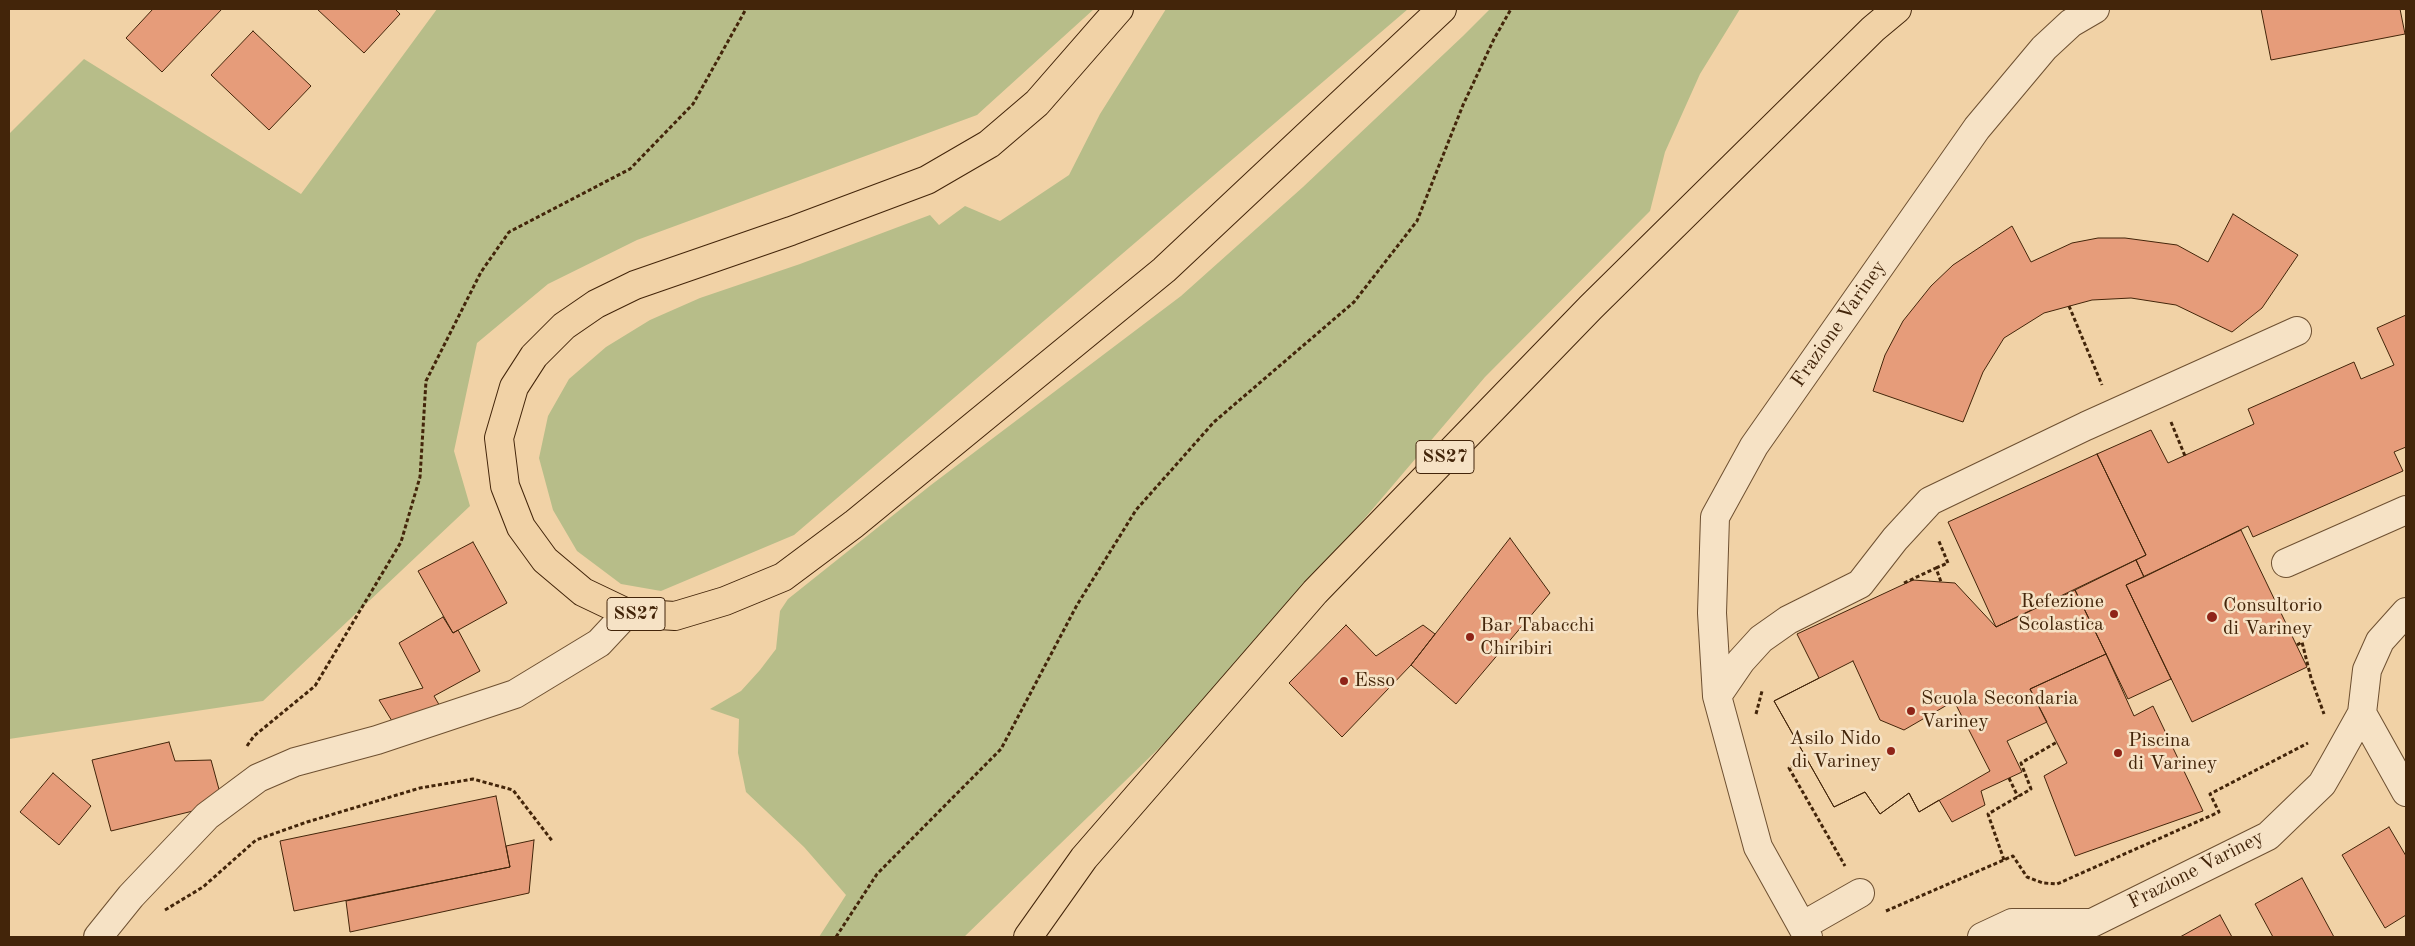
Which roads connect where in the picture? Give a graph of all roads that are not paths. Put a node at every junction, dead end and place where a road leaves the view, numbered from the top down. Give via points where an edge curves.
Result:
1 (1119, 9) edge
2 (1442, 9) edge
3 (1897, 9) edge
4 (2095, 9) edge
5 (2297, 331) dead end
6 (2406, 510) edge
7 (2286, 563) dead end
8 (2406, 612) edge
9 (627, 613) junction
10 (1717, 696) junction
11 (2362, 713) junction
12 (2406, 792) edge
13 (1860, 893) road end
14 (1805, 932) edge
15 (98, 937) edge
16 (1028, 937) edge
17 (1982, 937) edge

1 - 9 main road, SS27 via 1037,103 990,144 927,180 635,285 596,304 564,326 534,356 514,387 500,438 505,486 521,527 545,560 583,592
2 - 9 main road, SS27 via 1164,270 854,524 783,578 724,602 675,616
3 - 16 main road, SS27 via 1873,28 1591,307 1315,592 1084,858
4 - 10 street, Frazione Variney via 2071,23 2044,48 1977,128 1754,446 1715,517 1712,613
5 - 10 street via 2114,413 1930,501 1860,584 1788,620 1761,639
6 - 7 street
8 - 11 street, Frazione Variney via 2380,641 2368,670
9 - 15 street via 598,643 515,694 376,740 295,762 258,778 207,816 130,896
10 - 14 street, Frazione Variney via 1758,847
11 - 12 street
11 - 17 street, Frazione Variney via 2322,784 2268,836 2092,922 2012,923
13 - 14 street

